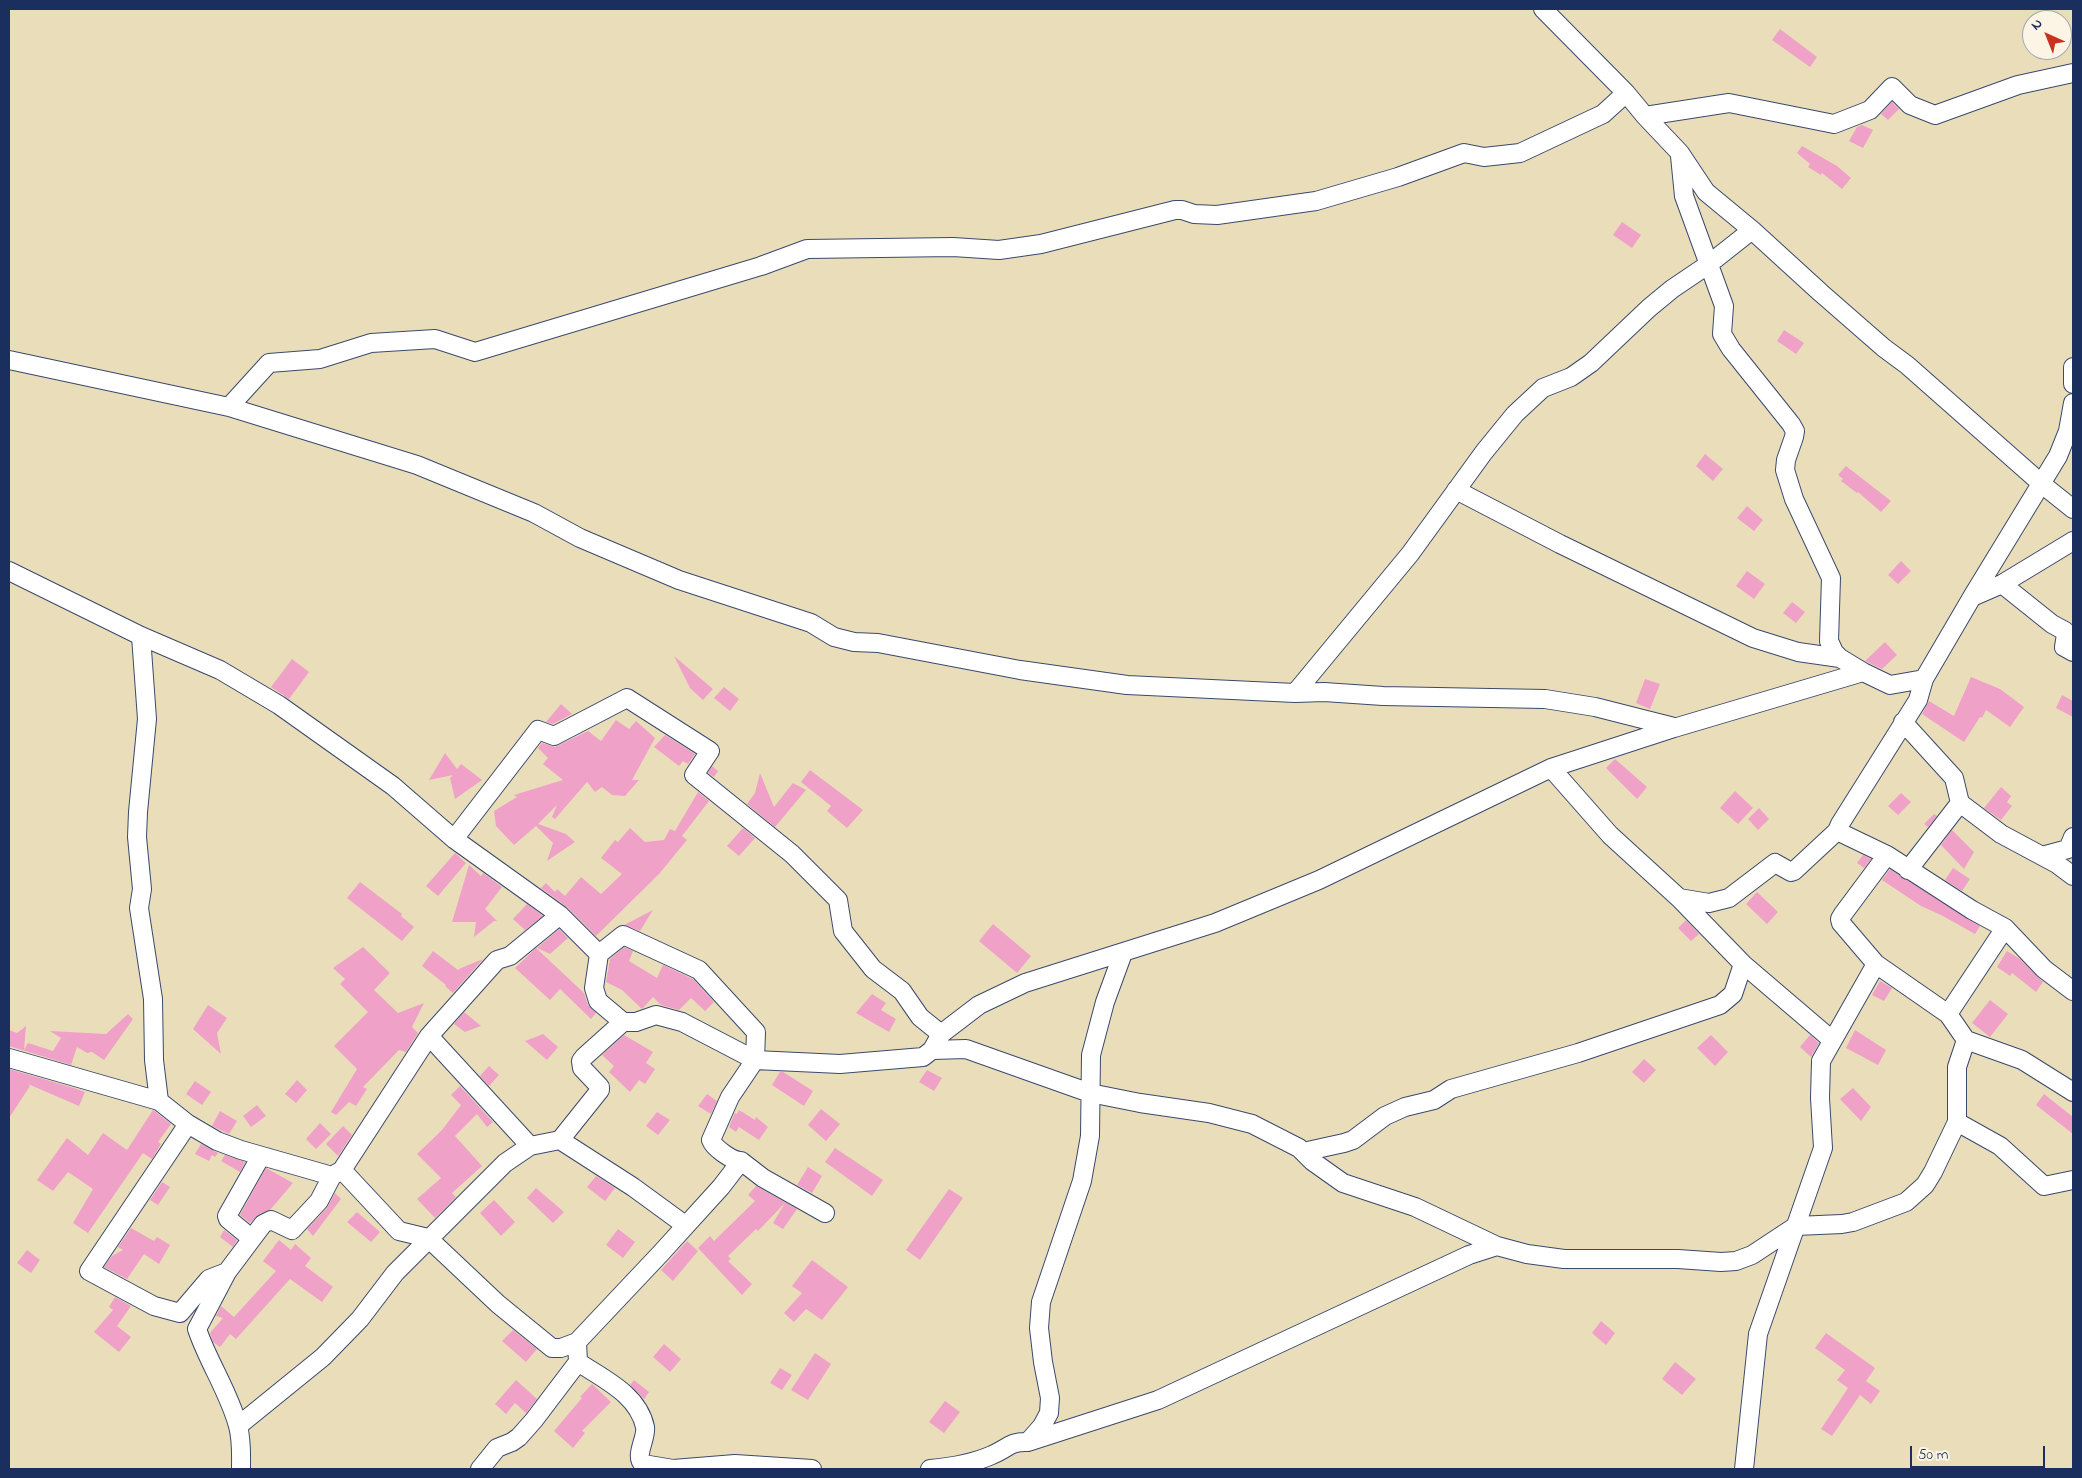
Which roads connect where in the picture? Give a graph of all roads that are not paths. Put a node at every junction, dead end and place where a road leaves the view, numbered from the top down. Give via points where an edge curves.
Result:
1 (1544, 9) edge
2 (2073, 73) edge
3 (1626, 93) junction
4 (1645, 116) junction
5 (1680, 153) junction
6 (1752, 230) junction
7 (1709, 264) junction
8 (9, 360) edge
9 (2073, 367) edge
10 (2073, 384) edge
11 (2073, 403) edge
12 (228, 407) junction
13 (2042, 485) junction
14 (1456, 490) junction
15 (2073, 509) edge
16 (2073, 541) edge
17 (9, 572) edge
18 (2002, 584) junction
19 (1972, 597) junction
20 (141, 636) junction
21 (2073, 652) edge
22 (1840, 658) junction
23 (1863, 672) junction
24 (1924, 679) junction
25 (1295, 692) junction
26 (1903, 722) junction
27 (1674, 728) junction
28 (1551, 768) junction
29 (1960, 803) junction
30 (1837, 831) junction
31 (2073, 838) edge
32 (454, 839) junction
33 (1887, 855) junction
34 (2042, 856) junction
35 (1908, 870) junction
36 (2073, 876) edge
37 (1679, 898) junction
38 (560, 915) junction
39 (2005, 928) junction
40 (1123, 953) junction
41 (599, 954) junction
42 (1743, 964) junction
43 (1876, 964) junction
44 (2073, 991) edge
45 (1948, 1014) junction
46 (623, 1022) junction
47 (941, 1034) junction
48 (429, 1036) junction
49 (1832, 1040) junction
50 (1966, 1040) junction
51 (932, 1050) junction
52 (9, 1058) edge
53 (755, 1060) junction
54 (2073, 1092) edge
55 (1090, 1093) junction
56 (159, 1101) junction
57 (1957, 1122) junction
58 (188, 1124) junction
59 (560, 1140) junction
60 (530, 1146) junction
61 (1303, 1152) junction
62 (261, 1156) junction
63 (741, 1161) junction
64 (337, 1173) junction
65 (2073, 1180) edge
66 (825, 1213) dead end
67 (685, 1225) junction
68 (1796, 1226) junction
69 (251, 1238) junction
70 (428, 1238) junction
71 (1497, 1246) junction
72 (227, 1272) junction
73 (577, 1342) junction
74 (578, 1362) junction
75 (238, 1426) junction
76 (1028, 1442) junction
77 (240, 1469) edge
78 (480, 1469) edge
79 (812, 1469) edge
80 (930, 1469) edge
81 (1744, 1469) edge

1 - 3 street
2 - 4 street via 2018,85 1935,115 1910,105 1892,87 1870,110 1834,124 1729,102
3 - 4 street
3 - 12 street via 1603,114 1527,151 1484,156 1464,153 1316,201 1217,215 1175,210 1041,244 1000,250 953,247 807,249 761,266 475,352 435,339 371,343 320,359 269,363
4 - 5 street
5 - 6 street via 1702,188
5 - 7 street via 1684,196
6 - 7 street
6 - 13 street
7 - 14 street via 1649,308 1591,363 1571,377 1535,394 1515,414
7 - 22 street via 1724,306 1722,334 1792,424 1794,432 1786,470 1794,499 1830,573 1828,634
8 - 12 street
9 - 10 street
11 - 13 street via 2068,431
12 - 25 street via 417,465 534,513 580,538 679,580 812,623 834,637 1127,685
13 - 15 street
13 - 19 street
14 - 22 street via 1753,638 1798,652
14 - 25 street via 1410,554
16 - 18 street
17 - 20 street
18 - 19 street
18 - 21 street via 2065,631 2064,647
19 - 24 street
20 - 32 street via 220,670 279,705 393,786
20 - 56 street via 147,719 138,812 142,889 139,908 152,999
22 - 23 street
23 - 24 street via 1890,685
23 - 27 street
24 - 26 street via 1918,700
25 - 27 street via 1545,699 1595,707
26 - 29 street via 1954,778
26 - 30 street
27 - 28 street
28 - 37 street via 1606,831
28 - 40 street via 1319,880 1215,923
29 - 34 street via 2001,834
29 - 35 street
30 - 33 street
30 - 37 street via 1791,872 1775,863 1729,898 1709,903
31 - 34 street via 2068,849
32 - 38 street
32 - 47 street via 538,730 554,736 627,698 710,751 694,775 792,854 838,900 843,931 873,969 902,991 920,1017
33 - 35 street
33 - 43 street via 1840,919
34 - 36 street
35 - 39 street
37 - 42 street
38 - 41 street
38 - 48 street via 510,956 497,960
39 - 44 street via 2044,969
39 - 45 street
40 - 47 street via 1025,984 979,1005
40 - 55 street via 1104,1002 1094,1041
41 - 46 street via 594,988 598,1001
41 - 53 street via 623,935 699,970 756,1032
42 - 49 street
42 - 61 street via 1732,994 1720,1005 1578,1053 1451,1089 1434,1100 1385,1116 1344,1144
43 - 45 street
43 - 49 street
45 - 50 street
46 - 53 street via 636,1022 656,1015 682,1022
46 - 59 street via 584,1056 582,1068 600,1090
47 - 51 street
48 - 60 street
48 - 64 street
49 - 68 street via 1822,1061 1823,1148
50 - 54 street via 2022,1060
50 - 57 street via 1957,1066
51 - 53 street via 923,1057 840,1064
51 - 55 street via 966,1049
52 - 56 street
53 - 63 street via 730,1097 711,1140 736,1161
55 - 61 street via 1235,1119 1252,1124
55 - 76 street via 1090,1136 1082,1181 1041,1302 1039,1328 1050,1398 1049,1413
56 - 58 street
57 - 65 street via 2000,1146 2044,1186
57 - 68 street via 1925,1185 1906,1202 1842,1224
58 - 62 street via 216,1141
58 - 72 street via 89,1271 154,1306 180,1313 209,1279
59 - 60 street
59 - 67 street
60 - 70 street via 505,1163
61 - 71 street via 1343,1183 1415,1207
62 - 64 street
62 - 69 street via 227,1216
63 - 66 street
63 - 67 street
64 - 69 street via 319,1201 292,1230 271,1220
64 - 70 street via 399,1231
67 - 73 street
68 - 71 street via 1742,1260 1721,1262 1564,1259
68 - 81 street via 1758,1334
69 - 72 street
70 - 73 street via 498,1304 552,1348
70 - 75 street via 395,1272 360,1319 323,1357
71 - 76 street via 1469,1255 1158,1400
72 - 75 street via 197,1329
73 - 74 street
74 - 78 street via 534,1420 512,1442 496,1448
74 - 79 street via 632,1400 645,1428 640,1459 643,1464 673,1469 735,1464
75 - 77 street
76 - 80 street via 1016,1442 974,1462

